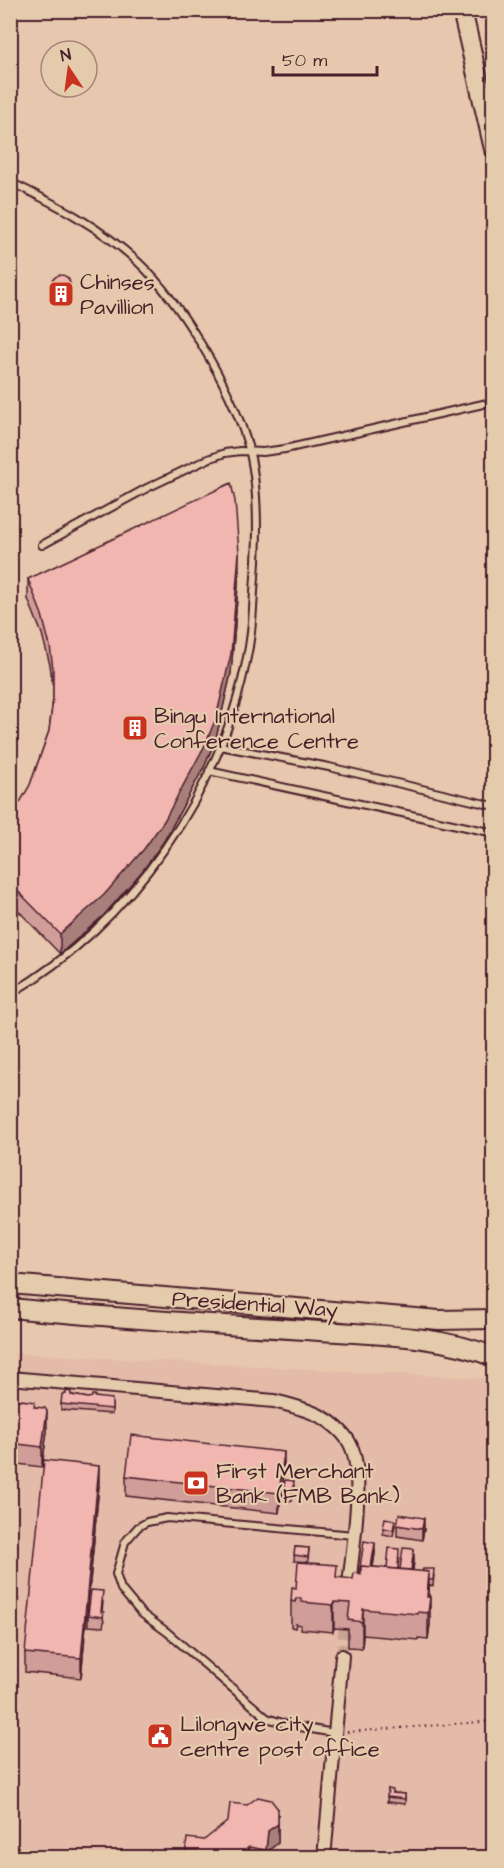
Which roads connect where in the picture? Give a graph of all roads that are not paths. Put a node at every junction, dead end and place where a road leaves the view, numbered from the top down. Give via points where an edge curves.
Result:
1 (462, 10) edge
2 (494, 149) edge
3 (11, 183) edge
4 (483, 404) dead end
5 (249, 452) junction
6 (42, 545) dead end
7 (220, 746) junction
8 (209, 771) junction
9 (494, 806) edge
10 (494, 832) edge
11 (10, 994) edge
12 (10, 1284) edge
13 (10, 1308) edge
14 (494, 1319) edge
15 (494, 1357) edge
16 (10, 1378) edge
17 (354, 1535) junction
18 (347, 1601) tunnel mouth
19 (342, 1656) tunnel mouth
20 (334, 1732) junction
21 (324, 1857) edge

1 - 2 main road
3 - 5 lane via 89,224 158,283 218,373
4 - 5 lane via 317,443
5 - 6 lane via 225,453 208,459
5 - 7 lane via 256,534 252,623 242,680
7 - 8 lane
7 - 9 lane
8 - 10 lane
8 - 11 lane via 152,866 115,910 78,946
12 - 14 main road, Presidential Way via 440,1320
13 - 15 main road, Presidential Way via 393,1336 462,1346
16 - 17 street via 273,1401 323,1417 350,1443 357,1466
17 - 18 street
17 - 20 lane via 167,1518 138,1527 125,1542 116,1574 121,1589 141,1613 267,1718
19 - 20 street
20 - 21 street

